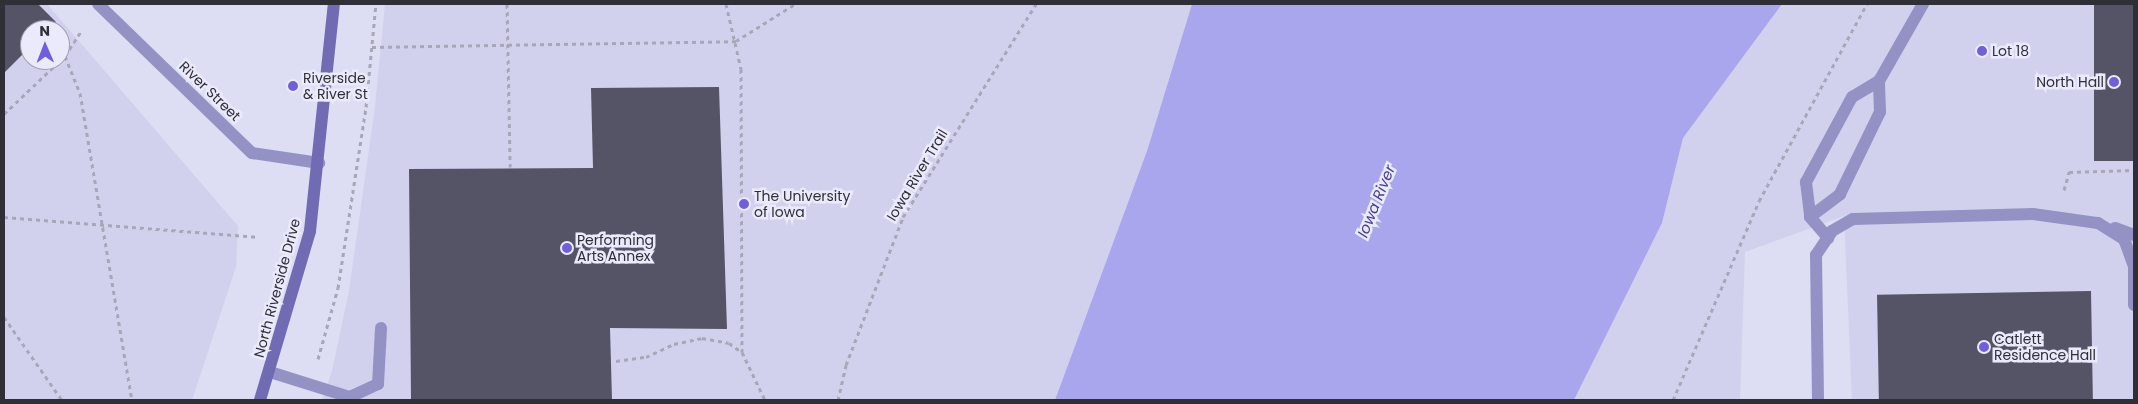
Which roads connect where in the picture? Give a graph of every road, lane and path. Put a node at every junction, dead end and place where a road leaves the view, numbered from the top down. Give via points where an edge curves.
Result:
1 (98, 4) edge
2 (334, 4) edge
3 (376, 4) edge
4 (507, 4) edge
5 (726, 4) edge
6 (795, 4) edge
7 (1036, 4) edge
8 (1867, 4) edge
9 (1923, 4) edge
10 (82, 30) dead end
11 (736, 41) junction
12 (508, 45) junction
13 (372, 47) junction
14 (70, 48) edge
15 (70, 68) edge
16 (50, 70) edge
17 (1879, 81) junction
18 (4, 114) edge
19 (319, 163) junction
20 (510, 167) dead end
21 (2134, 170) edge
22 (2083, 171) dead end
23 (4, 217) edge
24 (1810, 217) junction
25 (2098, 223) junction
26 (100, 224) junction
27 (2134, 235) edge
28 (258, 237) dead end
29 (1828, 238) junction
30 (2134, 305) edge
31 (4, 317) edge
32 (381, 328) dead end
33 (742, 352) junction
34 (616, 361) dead end
35 (270, 372) junction
36 (310, 386) junction
37 (350, 399) edge
38 (62, 400) edge
39 (132, 400) edge
40 (260, 400) edge
41 (765, 400) edge
42 (838, 400) edge
43 (1672, 400) edge
44 (1818, 400) edge

1 - 19 street, River Street via 252,153
2 - 19 street, North Riverside Drive
3 - 13 path
4 - 12 path
5 - 11 path
6 - 11 path
7 - 42 path, Iowa River Trail via 903,217 846,365
8 - 43 path via 1759,200
9 - 17 street
10 - 14 path
11 - 12 path
11 - 33 path via 741,69
12 - 13 path
12 - 20 path
13 - 36 path via 338,288
15 - 26 path via 80,93
16 - 18 path
17 - 24 street via 1880,112 1840,194
17 - 24 street via 1852,97 1806,182
19 - 35 street, North Riverside Drive via 310,231
21 - 22 path
23 - 26 path
24 - 29 street
25 - 27 street
25 - 29 street via 2033,214 1853,219 1832,231
25 - 30 street via 2124,239 2134,266
26 - 28 path
26 - 39 path
29 - 44 street via 1816,255
31 - 38 path
32 - 37 street via 378,384
33 - 34 path via 729,343 702,338 674,344 646,357
33 - 41 path
35 - 36 street
35 - 40 street, North Riverside Drive
36 - 37 street

